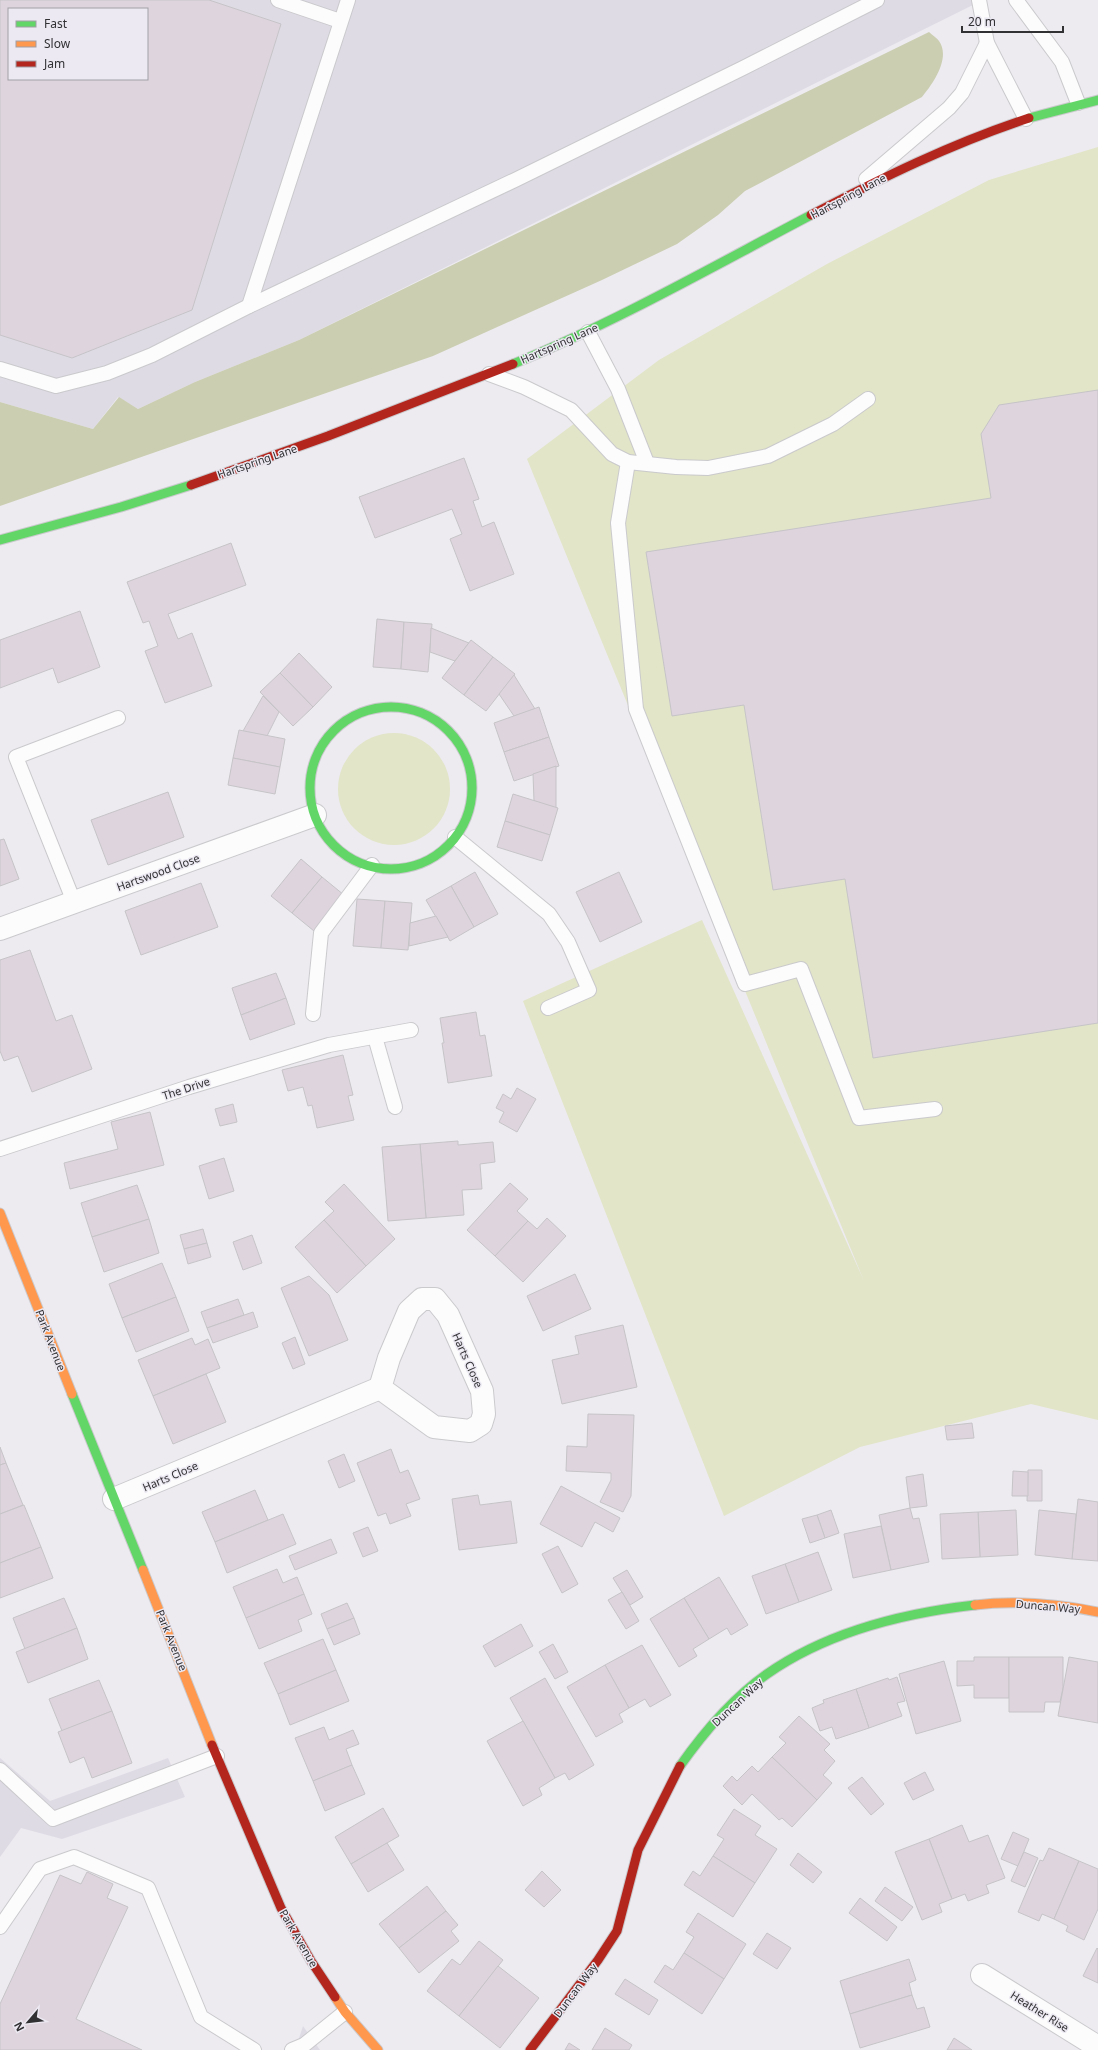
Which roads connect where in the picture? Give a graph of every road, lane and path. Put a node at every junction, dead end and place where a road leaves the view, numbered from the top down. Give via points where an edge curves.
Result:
1 (278, 0) edge
2 (348, 0) edge
3 (878, 0) edge
4 (978, 0) edge
5 (1016, 0) edge
6 (340, 21) junction
7 (987, 43) junction
8 (1098, 100) edge
9 (1078, 103) junction
10 (1026, 119) junction
11 (847, 195) junction
12 (249, 306) junction
13 (588, 332) junction
14 (0, 369) edge
15 (488, 374) junction
16 (868, 399) dead end
17 (628, 462) junction
18 (647, 463) junction
19 (0, 540) edge
20 (118, 718) dead end
21 (315, 815) junction
22 (455, 837) junction
23 (372, 866) junction
24 (74, 902) junction
25 (0, 930) edge
26 (548, 1008) dead end
27 (313, 1014) dead end
28 (411, 1030) dead end
29 (375, 1037) junction
30 (395, 1107) dead end
31 (935, 1109) dead end
32 (0, 1149) edge
33 (0, 1213) edge
34 (380, 1388) junction
35 (114, 1499) junction
36 (1098, 1612) edge
37 (217, 1756) junction
38 (0, 1770) edge
39 (0, 1927) edge
40 (982, 1975) dead end
41 (345, 2012) junction
42 (1098, 2047) edge
43 (254, 2050) edge
44 (292, 2050) edge
45 (378, 2050) edge
46 (530, 2050) edge

1 - 6 lane
2 - 6 lane
3 - 12 lane via 515,180
4 - 7 lane
5 - 9 lane via 1062,62
6 - 12 lane
7 - 10 lane
7 - 11 lane via 962,93 949,108
8 - 9 street, Hartspring Lane
9 - 10 street, Hartspring Lane
10 - 11 street, Hartspring Lane via 950,147
11 - 13 street, Hartspring Lane via 688,282
12 - 14 lane via 152,355 107,372 56,386
13 - 15 street, Hartspring Lane
13 - 18 lane via 618,388
15 - 17 lane via 524,387 571,410 612,454
15 - 19 street, Hartspring Lane via 366,423 160,495
16 - 18 lane via 833,424 768,456 708,468
17 - 18 lane
17 - 31 lane via 618,523 636,709 745,984 801,969 859,1118
20 - 24 lane via 16,757
21 - 22 street via 311,796 312,770 322,745 339,725 361,712 387,706 414,709 439,721 458,740 469,765 473,792 467,818
21 - 23 street via 332,844 354,860
21 - 24 street, Hartswood Close
22 - 23 street via 432,858 407,868
22 - 26 lane via 549,914 568,942 589,990
23 - 27 lane via 321,933
24 - 25 street, Hartswood Close
28 - 29 lane, The Drive
29 - 30 lane
29 - 32 lane, The Drive via 329,1045 189,1087
33 - 35 street, Park Avenue
34 - 34 street, Harts Close via 389,1358 409,1311 422,1299 435,1299 448,1315 482,1391 484,1414 481,1424 470,1431 434,1427
34 - 35 street, Harts Close
35 - 37 street, Park Avenue
36 - 46 street, Duncan Way via 1073,1607 1001,1602 941,1609 876,1624 817,1645 767,1674 717,1718 680,1765 638,1850 617,1931
37 - 38 lane via 53,1819
37 - 41 street, Park Avenue via 282,1908 311,1961
39 - 43 lane via 40,1868 74,1858 148,1888 201,2017
40 - 42 street, Heather Rise
41 - 44 lane via 304,2045
41 - 45 street, Park Avenue

